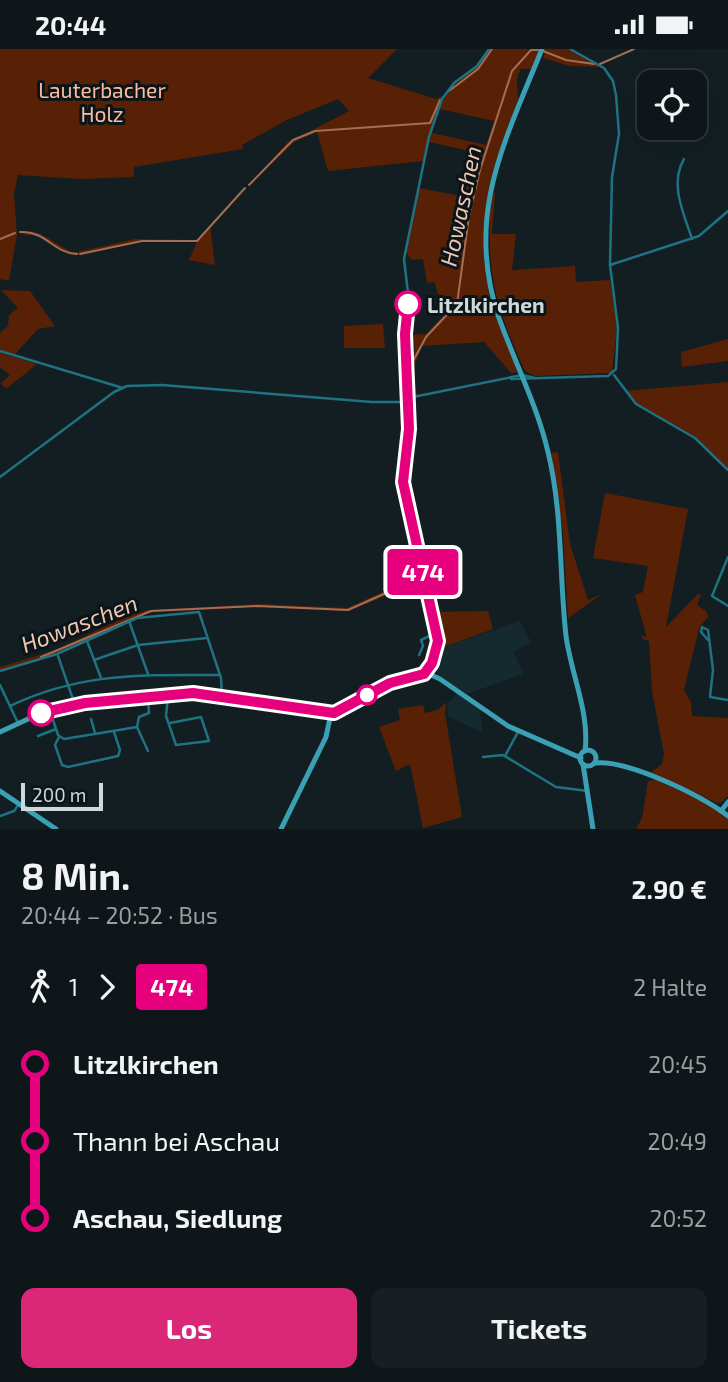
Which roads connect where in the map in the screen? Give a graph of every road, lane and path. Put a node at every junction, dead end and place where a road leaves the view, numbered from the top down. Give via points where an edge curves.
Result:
1 (489, 49) edge
2 (570, 49) edge
3 (541, 52) edge
4 (684, 159) dead end
5 (728, 211) edge
6 (692, 239) junction
7 (610, 265) junction
8 (0, 351) edge
9 (613, 374) junction
10 (523, 378) junction
11 (123, 387) junction
12 (410, 400) junction
13 (728, 470) edge
14 (0, 477) edge
15 (728, 557) edge
16 (728, 606) edge
17 (129, 621) junction
18 (436, 633) junction
19 (208, 638) junction
20 (708, 640) dead end
21 (87, 641) junction
22 (138, 645) junction
23 (57, 655) junction
24 (419, 656) dead end
25 (94, 660) junction
26 (432, 663) junction
27 (0, 671) edge
28 (148, 674) junction
29 (424, 674) junction
30 (220, 675) junction
31 (433, 675) junction
32 (101, 678) junction
33 (68, 683) junction
34 (0, 685) edge
35 (168, 696) junction
36 (222, 696) junction
37 (148, 697) junction
38 (728, 700) edge
39 (75, 705) junction
40 (10, 706) junction
41 (50, 711) junction
42 (331, 713) junction
43 (91, 719) dead end
44 (18, 723) junction
45 (170, 723) junction
46 (137, 727) junction
47 (57, 729) junction
48 (0, 731) edge
49 (114, 732) junction
50 (519, 732) junction
51 (95, 733) junction
52 (38, 736) dead end
53 (59, 737) junction
54 (148, 751) dead end
55 (505, 756) junction
56 (483, 757) dead end
57 (588, 757) junction
58 (588, 791) junction
59 (0, 792) edge
60 (19, 804) junction
61 (726, 810) edge
62 (1, 816) edge
63 (56, 829) edge
64 (281, 829) edge
65 (593, 829) edge

1 - 12 street via 477,66 445,92 423,165 404,264
2 - 7 street via 601,64 614,86 620,130 612,177
3 - 10 street via 497,159 486,213 490,287
4 - 6 street via 678,193
5 - 6 street
6 - 7 street
7 - 9 street via 618,328
8 - 11 street
9 - 10 street
9 - 13 street via 636,404 695,438
10 - 12 street
10 - 57 street via 555,484 566,639
11 - 12 street via 162,384 382,403
11 - 14 street
12 - 18 street via 403,482
15 - 16 street via 712,596
17 - 19 street via 199,612
17 - 21 street
17 - 22 street
18 - 24 street via 421,640
18 - 26 street via 438,645
19 - 22 street
19 - 30 street
20 - 38 street via 713,670 710,697
21 - 23 street
21 - 25 street
22 - 25 street
22 - 28 street
23 - 27 street
23 - 33 street
25 - 32 street
26 - 29 street
26 - 31 street
28 - 30 street
28 - 32 street
29 - 31 street
29 - 42 street via 390,683
30 - 36 street
31 - 50 street
32 - 33 street
33 - 39 street
33 - 40 street
34 - 40 street
35 - 36 street
35 - 37 street
35 - 45 street
36 - 42 street
37 - 39 street
37 - 46 street via 149,713 139,717
39 - 41 street
40 - 44 street
41 - 44 street
41 - 47 street
42 - 64 street via 326,737
43 - 51 street
44 - 48 street
45 - 45 street via 178,747 209,741 201,717
46 - 49 street
46 - 54 street
47 - 52 street
47 - 53 street
49 - 51 street
49 - 53 street via 120,751 116,757 64,766 55,745
50 - 55 street
50 - 57 street
51 - 53 street
55 - 56 street
55 - 58 street via 556,787
57 - 58 street
57 - 61 street via 682,788
58 - 65 street
59 - 60 street
60 - 62 street
60 - 63 street

